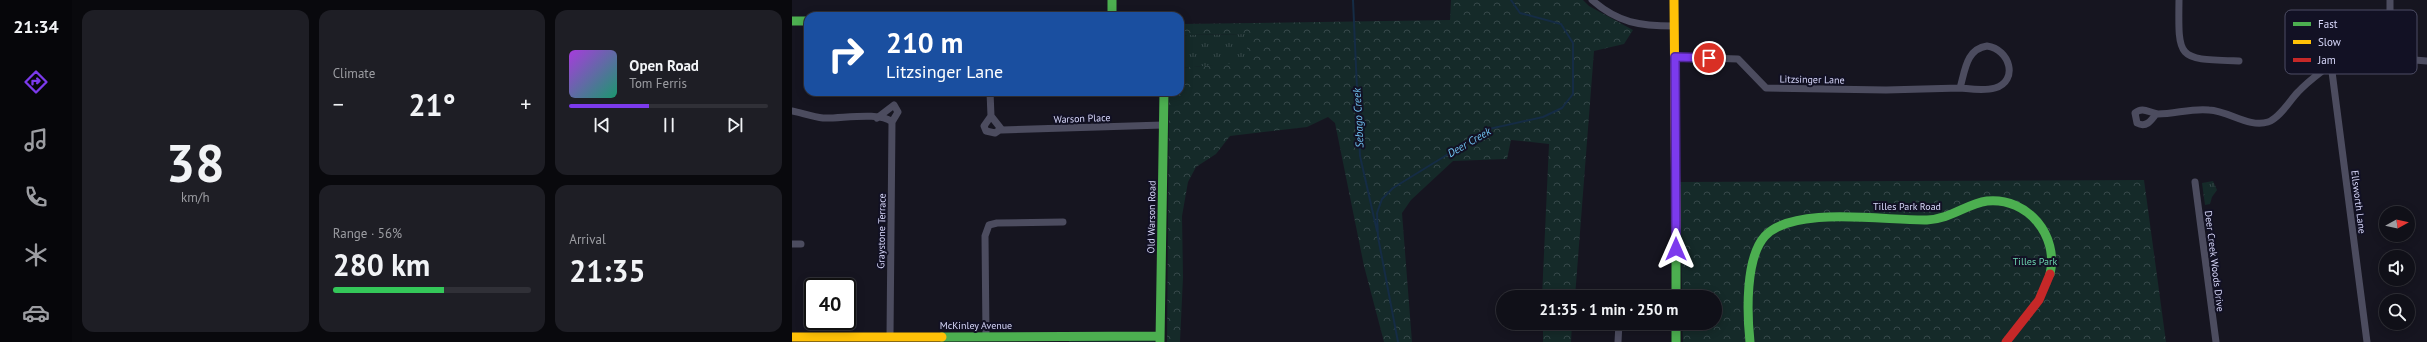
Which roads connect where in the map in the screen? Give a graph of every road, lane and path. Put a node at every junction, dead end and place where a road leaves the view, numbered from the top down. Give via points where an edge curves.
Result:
1 (1112, 0) edge
2 (1592, 0) edge
3 (1674, 0) edge
4 (2179, 0) edge
5 (1112, 12) edge
6 (792, 21) edge
7 (804, 21) edge
8 (1674, 26) junction
9 (1675, 57) junction
10 (2417, 60) edge
11 (2239, 61) dead end
12 (2427, 61) edge
13 (2319, 74) edge
14 (2332, 74) edge
15 (1960, 88) junction
16 (990, 96) edge
17 (1164, 96) edge
18 (792, 111) edge
19 (2156, 114) dead end
20 (991, 116) junction
21 (878, 118) junction
22 (892, 124) junction
23 (1163, 125) junction
24 (1001, 129) junction
25 (2195, 182) dead end
26 (1063, 222) dead end
27 (792, 244) edge
28 (801, 244) dead end
29 (1676, 290) edge
30 (1619, 330) edge
31 (1676, 330) edge
32 (986, 336) junction
33 (792, 337) edge
34 (890, 337) junction
35 (951, 339) edge
36 (1160, 339) edge
37 (1618, 342) edge
38 (1676, 342) edge
39 (1750, 342) edge
40 (2006, 342) edge
41 (2216, 342) edge
42 (2366, 342) edge

1 - 5 street
2 - 8 street via 1609,13 1633,24
3 - 8 street
4 - 11 street via 2179,37 2182,49 2194,59
6 - 7 street
8 - 9 street
9 - 15 street, Litzsinger Lane via 1738,59 1766,88
9 - 29 street
10 - 12 street
13 - 19 street via 2269,122 2251,123 2232,115 2209,110
14 - 42 street, Ellsworth Lane
15 - 15 street, Litzsinger Lane via 1997,88 2007,77 2008,61 1999,50 1987,46 1973,51
16 - 20 street, Warson Place
17 - 23 street, Old Warson Road
18 - 21 street via 823,118
20 - 24 street
20 - 24 street, Warson Place via 984,126 986,131 995,133
21 - 22 street via 888,119
21 - 22 street, Graystone Terrace via 894,105 898,112
22 - 34 street, Graystone Terrace
23 - 24 street, Warson Place
23 - 36 street, Old Warson Road
25 - 41 street, Deer Creek Woods Drive
26 - 32 street via 989,225 985,236
27 - 28 street
30 - 37 street
31 - 38 street
32 - 35 street, McKinley Avenue
32 - 36 street, McKinley Avenue
33 - 34 street, McKinley Avenue
34 - 35 street, McKinley Avenue
39 - 40 street, Tilles Park Road via 1748,299 1755,258 1764,237 1782,224 1809,217 1939,219 1989,201 2010,204 2034,215 2046,228 2052,252 2043,294

